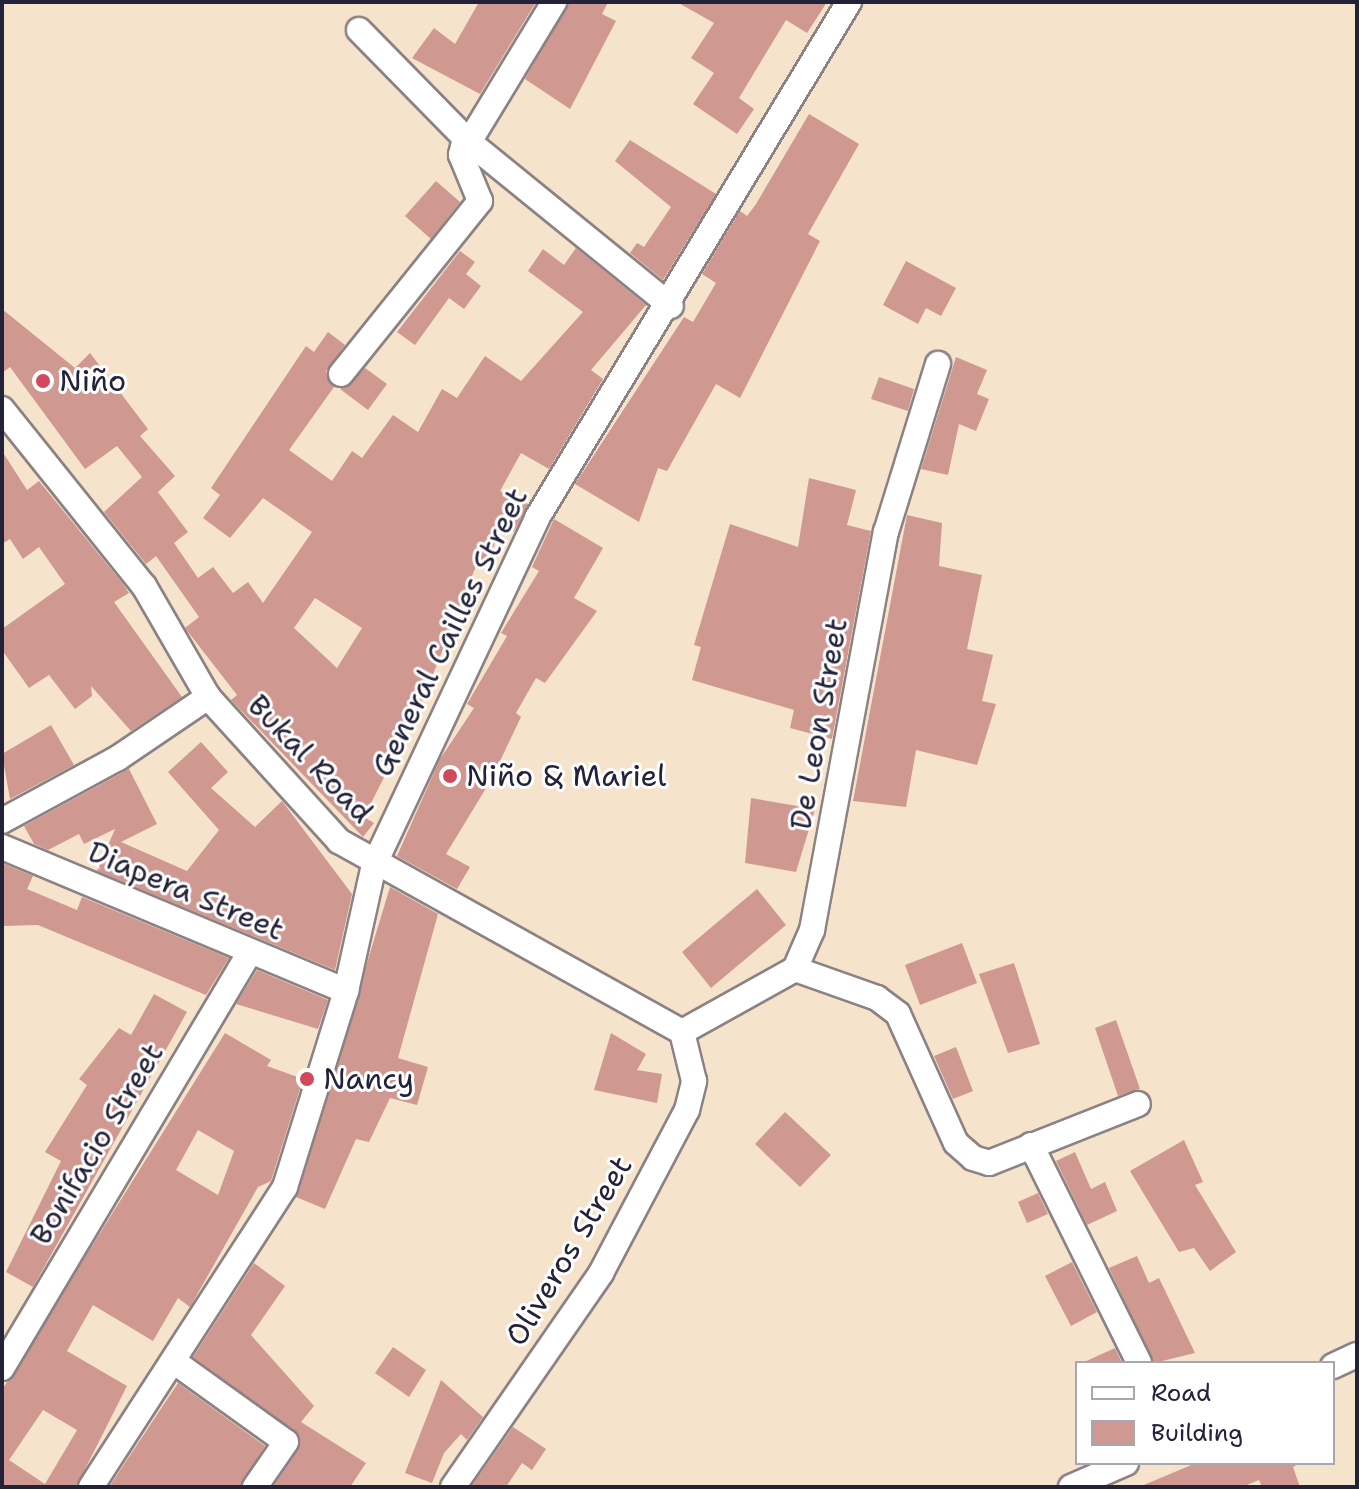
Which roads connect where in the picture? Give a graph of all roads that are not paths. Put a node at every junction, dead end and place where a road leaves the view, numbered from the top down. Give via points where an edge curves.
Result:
1 (554, 2) edge
2 (849, 2) edge
3 (359, 30) dead end
4 (467, 140) junction
5 (671, 306) junction
6 (938, 364) dead end
7 (341, 374) dead end
8 (2, 409) edge
9 (208, 697) junction
10 (2, 821) edge
11 (2, 847) edge
12 (374, 865) junction
13 (248, 955) junction
14 (795, 969) junction
15 (346, 991) junction
16 (682, 1032) junction
17 (1138, 1104) dead end
18 (1031, 1145) junction
19 (1357, 1355) edge
20 (1138, 1361) edge
21 (176, 1363) junction
22 (1335, 1365) edge
23 (2, 1368) edge
24 (1121, 1465) edge
25 (91, 1487) edge
26 (255, 1487) edge
27 (453, 1487) edge
28 (1071, 1487) edge

1 - 4 street
2 - 5 street, General Cailles Street
3 - 4 street
4 - 5 street
4 - 7 street via 461,155 480,201
5 - 12 street, General Cailles Street via 537,518
6 - 14 street, De Leon Street via 886,532 844,781 812,930
8 - 9 street, Bukal Road via 126,562
9 - 10 street via 118,758
9 - 12 street, Bukal Road via 311,814
11 - 13 street, Diapera Street
12 - 15 street, General Cailles Street
12 - 16 street, Bukal Road via 552,953
13 - 15 street, Diapera Street
13 - 23 street, Bonifacio Street
14 - 16 street
14 - 18 street via 877,998 898,1014 956,1143 973,1158 989,1163
15 - 21 street, General Cailles Street via 285,1187
16 - 27 street, Oliveros Street via 693,1092 653,1177 601,1273
17 - 18 street
18 - 20 street
19 - 22 street
21 - 25 street, General Cailles Street
21 - 26 street via 286,1442
24 - 28 street

